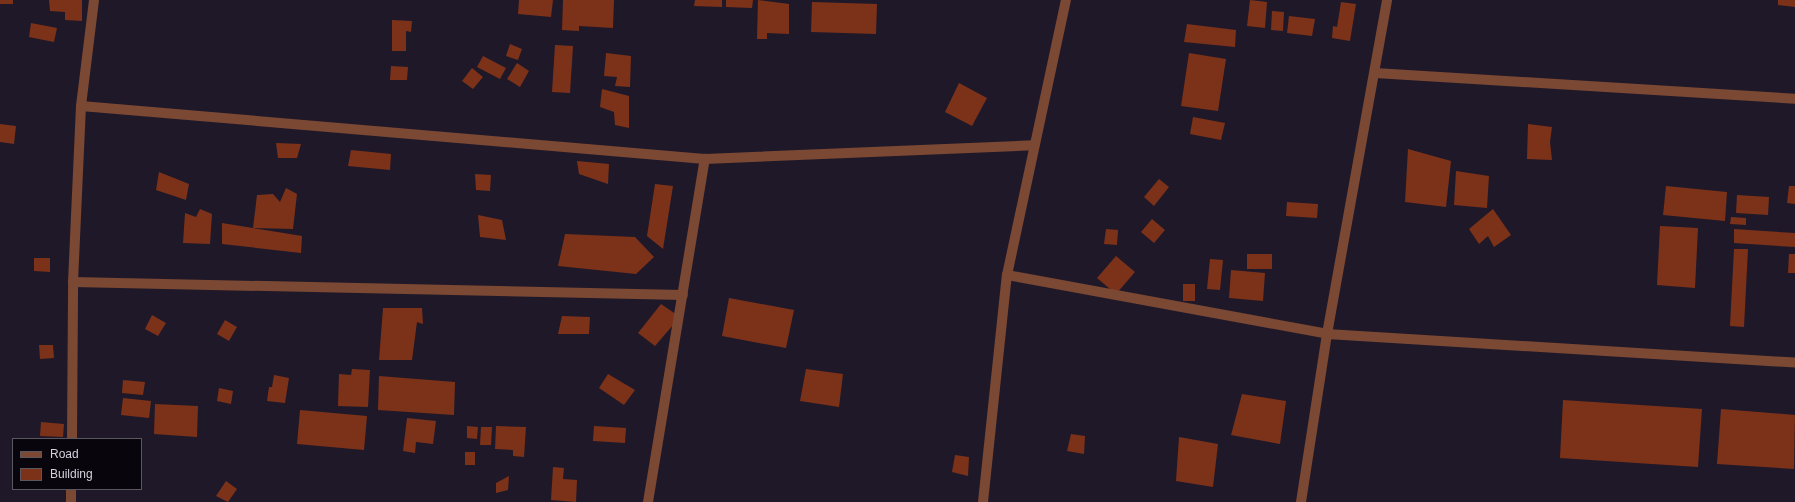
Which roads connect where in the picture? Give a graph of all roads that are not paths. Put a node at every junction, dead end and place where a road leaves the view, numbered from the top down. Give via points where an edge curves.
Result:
1 (94, 0) edge
2 (1066, 0) edge
3 (1387, 0) edge
4 (1375, 72) junction
5 (1795, 99) edge
6 (81, 106) junction
7 (1034, 145) junction
8 (705, 159) junction
9 (1007, 275) junction
10 (73, 282) junction
11 (683, 295) junction
12 (1327, 334) junction
13 (1795, 363) edge
14 (72, 438) edge
15 (71, 490) edge
16 (71, 502) edge
17 (648, 502) edge
18 (983, 502) edge
19 (1301, 502) edge

1 - 6 street
2 - 7 street
3 - 4 street
4 - 5 street
4 - 12 street
6 - 8 street
6 - 10 street
7 - 8 street
7 - 9 street
8 - 11 street
9 - 12 street
9 - 18 street
10 - 11 street
10 - 14 street
11 - 17 street
12 - 13 street
12 - 19 street
15 - 16 street

